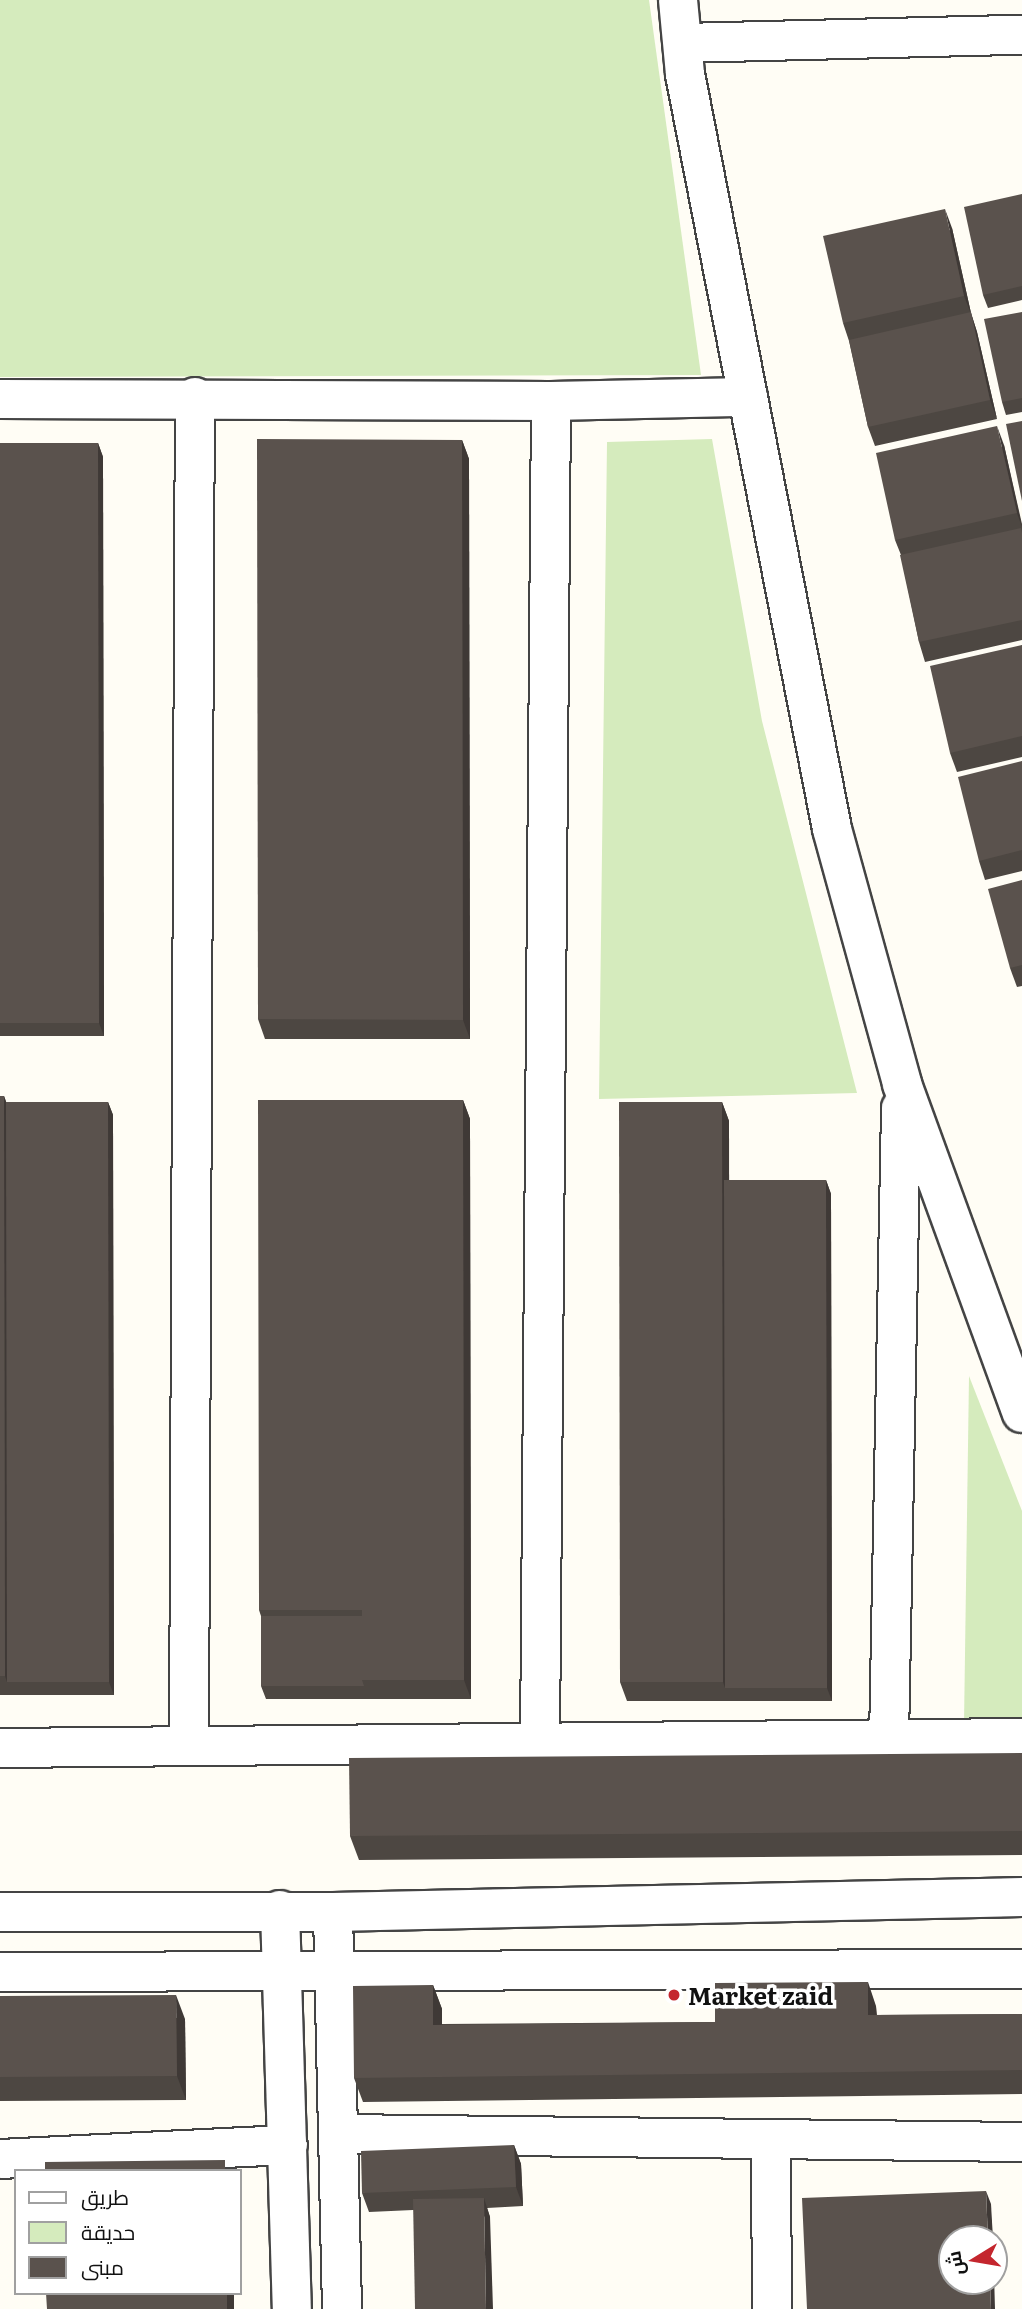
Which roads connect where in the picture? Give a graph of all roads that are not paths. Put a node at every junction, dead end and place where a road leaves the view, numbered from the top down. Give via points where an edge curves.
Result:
1 (678, 0) edge
2 (1022, 35) edge
3 (683, 43) junction
4 (195, 397) junction
5 (748, 397) junction
6 (0, 399) edge
7 (551, 401) junction
8 (902, 1084) junction
9 (1022, 1413) edge
10 (1022, 1738) edge
11 (889, 1739) junction
12 (540, 1743) junction
13 (189, 1746) junction
14 (0, 1748) edge
15 (1022, 1897) edge
16 (280, 1910) junction
17 (0, 1912) edge
18 (332, 1912) junction
19 (1022, 1969) edge
20 (282, 1970) junction
21 (334, 1970) junction
22 (0, 1972) edge
23 (338, 2134) junction
24 (771, 2139) junction
25 (1022, 2142) edge
26 (288, 2145) junction
27 (0, 2158) edge
28 (292, 2309) edge
29 (342, 2309) edge
30 (772, 2309) edge

1 - 3 street
2 - 3 street
3 - 5 street via 685,74
4 - 6 street
4 - 7 street
4 - 13 street
5 - 7 street
5 - 8 street via 832,829
7 - 12 street
8 - 9 street
8 - 11 street
10 - 11 street
11 - 12 street
12 - 13 street
13 - 14 street
15 - 18 street
16 - 17 street
16 - 18 street
16 - 20 street
18 - 21 street
19 - 21 street
20 - 21 street
20 - 22 street
20 - 26 street
21 - 23 street
23 - 24 street
23 - 29 street
24 - 25 street
24 - 30 street
26 - 27 street
26 - 28 street

